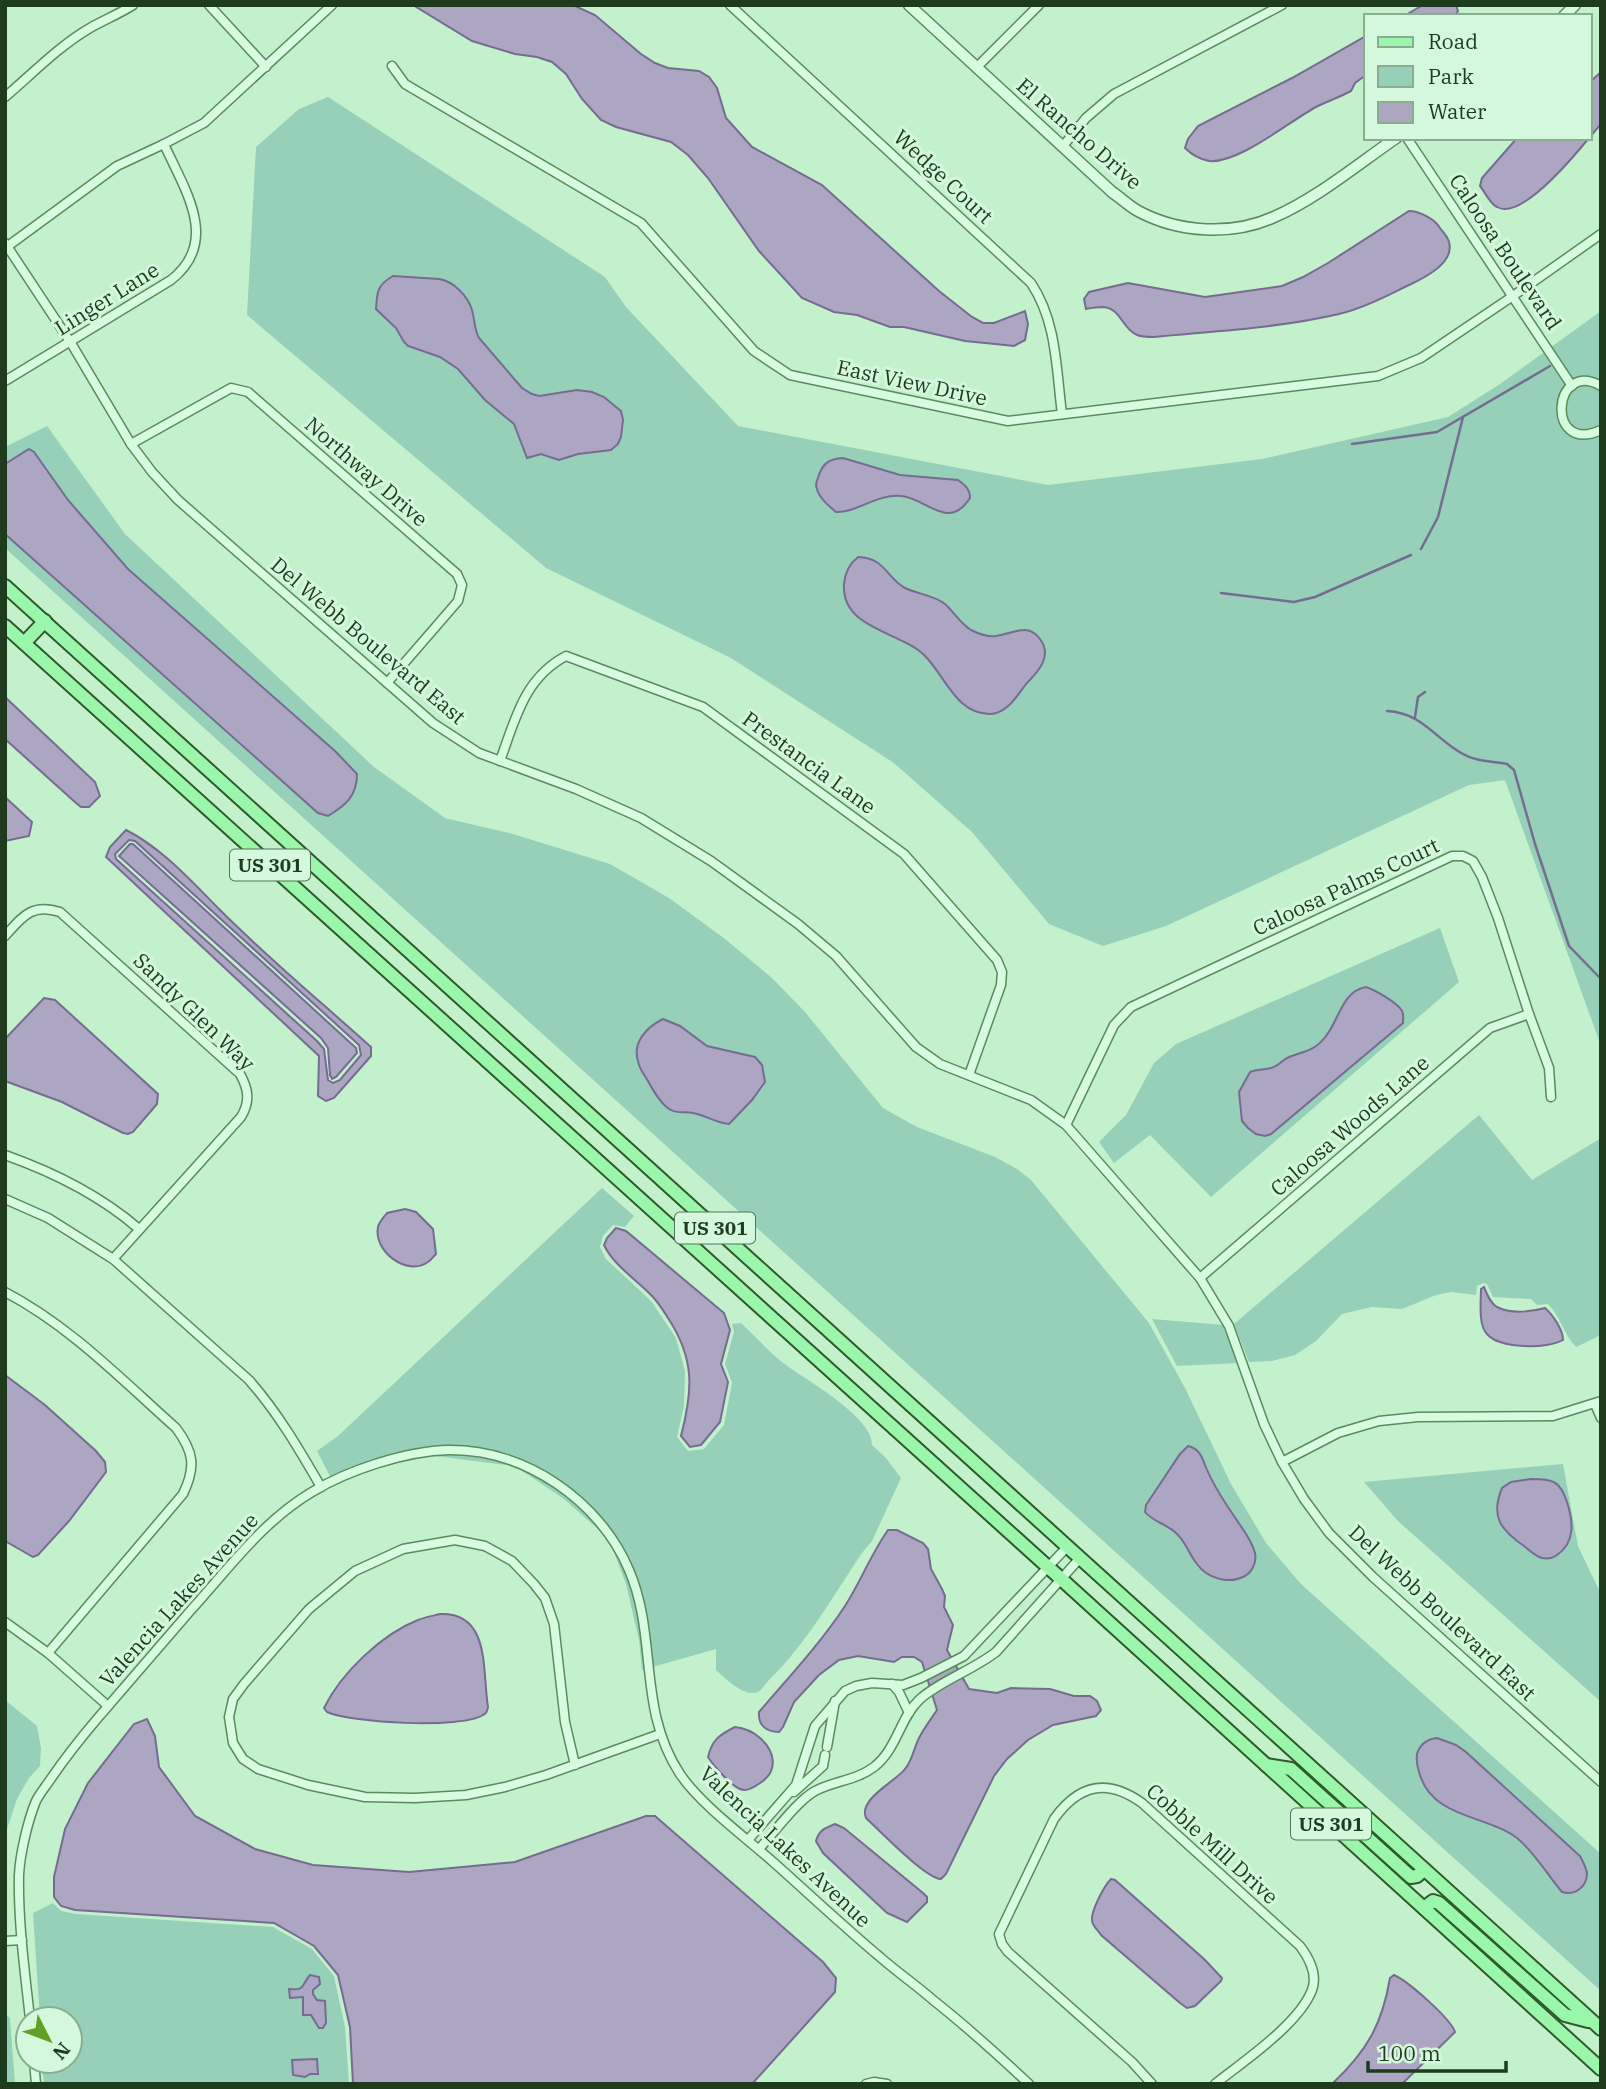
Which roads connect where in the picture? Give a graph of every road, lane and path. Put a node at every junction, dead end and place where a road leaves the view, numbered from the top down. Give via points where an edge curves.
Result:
1 (133, 5) edge
2 (209, 5) edge
3 (332, 5) edge
4 (730, 5) edge
5 (909, 5) edge
6 (1039, 5) edge
7 (1283, 5) edge
8 (392, 65) dead end
9 (266, 67) junction
10 (976, 68) junction
11 (5, 97) edge
12 (1393, 140) edge
13 (1407, 140) edge
14 (164, 144) junction
15 (1063, 146) junction
16 (1601, 234) edge
17 (6, 245) edge
18 (1513, 296) junction
19 (71, 343) junction
20 (5, 381) edge
21 (1573, 386) junction
22 (1601, 386) edge
23 (1062, 414) junction
24 (1601, 430) edge
25 (131, 444) junction
26 (5, 586) edge
27 (44, 621) junction
28 (5, 626) edge
29 (24, 643) junction
30 (387, 683) junction
31 (500, 761) junction
32 (5, 936) edge
33 (1529, 1014) junction
34 (969, 1075) junction
35 (1550, 1097) dead end
36 (1066, 1125) junction
37 (5, 1155) edge
38 (5, 1199) edge
39 (139, 1229) junction
40 (113, 1259) junction
41 (1200, 1278) junction
42 (5, 1292) edge
43 (1598, 1403) edge
44 (1601, 1418) edge
45 (1282, 1462) junction
46 (321, 1487) junction
47 (1067, 1547) junction
48 (1080, 1558) junction
49 (1048, 1567) junction
50 (1061, 1578) junction
51 (5, 1622) edge
52 (48, 1654) junction
53 (892, 1684) junction
54 (835, 1702) junction
55 (108, 1706) junction
56 (909, 1713) junction
57 (660, 1734) junction
58 (575, 1765) junction
59 (1266, 1765) junction
60 (1601, 1782) edge
61 (782, 1802) junction
62 (748, 1840) junction
63 (759, 1849) junction
64 (1424, 1870) junction
65 (1424, 1908) junction
66 (22, 1940) junction
67 (5, 1941) edge
68 (29, 2005) edge
69 (1596, 2026) edge
70 (1601, 2069) edge
71 (866, 2084) edge
72 (887, 2084) edge
73 (1029, 2084) edge
74 (1152, 2084) edge
75 (1215, 2084) edge

1 - 11 street via 69,42
2 - 9 street
3 - 9 street
4 - 23 street, Wedge Court via 1031,283 1050,321
5 - 10 street, El Rancho Drive
6 - 10 street
7 - 15 street via 1114,94
8 - 23 street, East View Drive via 405,84 641,223 754,352 790,375 1008,421
9 - 14 street via 204,122
10 - 15 street, El Rancho Drive
12 - 15 street, El Rancho Drive via 1274,218 1205,230 1174,225 1138,211
13 - 18 street, Caloosa Boulevard
14 - 17 street via 117,166
14 - 19 street, Linger Lane via 196,218 196,242 190,257 171,280
16 - 18 street, East View Drive
17 - 19 street, Del Webb Boulevard East
18 - 21 street, Caloosa Boulevard
18 - 23 street, East View Drive via 1421,358 1378,376
19 - 20 street, Linger Lane
19 - 25 street, Del Webb Boulevard East
21 - 22 street via 1588,382
21 - 24 street via 1562,398 1564,422 1577,433
25 - 30 street, Del Webb Boulevard East via 178,500
25 - 30 street, Northway Drive via 232,388 248,393 457,574 462,585 458,601
26 - 27 main road, US 301 / US 301
27 - 29 main road
27 - 47 main road, US 301 / US 301
28 - 29 main road, US 301
29 - 49 main road, US 301
30 - 31 street, Del Webb Boulevard East via 463,744
31 - 34 street, Del Webb Boulevard East via 641,818 711,861 836,956 916,1047 940,1064
31 - 34 street, Prestancia Lane via 523,696 552,663 566,656 703,707 904,853 997,960 1001,985
32 - 39 street, Sandy Glen Way via 35,910 60,912 240,1074 246,1085 247,1107 241,1117
33 - 35 street, Caloosa Palms Court via 1549,1068
33 - 36 street, Caloosa Palms Court via 1482,877 1473,861 1452,856 1131,1007 1114,1025
33 - 41 street, Caloosa Woods Lane via 1490,1028
34 - 36 street, Del Webb Boulevard East via 1031,1100
36 - 41 street, Del Webb Boulevard East
37 - 39 street via 106,1204
38 - 40 street via 48,1218
39 - 40 street, Sandy Glen Way
40 - 46 street via 269,1402
41 - 45 street, Del Webb Boulevard East via 1229,1326
42 - 52 street via 85,1346 176,1428 187,1442 193,1462 183,1494
43 - 44 street
43 - 45 street via 1553,1416 1379,1421 1338,1433
45 - 60 street, Del Webb Boulevard East via 1329,1533
46 - 55 street, Valencia Lakes Avenue via 265,1527
46 - 57 street, Valencia Lakes Avenue via 353,1471 426,1452 453,1450 519,1464 574,1496 601,1523 637,1590
47 - 48 main road, US 301 / US 301
47 - 49 street
48 - 50 street
48 - 64 main road, US 301 / US 301
49 - 50 main road, US 301
49 - 53 street via 964,1656 921,1678
50 - 56 street via 996,1652 929,1692
50 - 59 main road, US 301
51 - 52 street
52 - 55 street
53 - 54 street via 856,1686
53 - 56 street
54 - 61 street via 816,1726 796,1785
54 - 61 street via 823,1766
55 - 66 street, Valencia Lakes Avenue via 37,1799 19,1872
56 - 63 street via 876,1766 813,1792
57 - 58 street
57 - 62 street, Valencia Lakes Avenue via 680,1774
58 - 58 street via 565,1722 554,1624 545,1598 512,1561 485,1546 455,1540 403,1549 355,1571 309,1609 252,1675 233,1699 229,1717 233,1743 243,1759 258,1769 365,1797 466,1795
59 - 64 main road via 1291,1769 1411,1877
59 - 65 main road, US 301
61 - 62 street
62 - 63 street, Valencia Lakes Avenue
63 - 73 street, Valencia Lakes Avenue
64 - 69 main road, US 301 / US 301
65 - 69 main road via 1433,1901 1439,1903 1565,2015
65 - 70 main road, US 301
66 - 67 street
66 - 68 street, Valencia Lakes Avenue
71 - 72 street
74 - 75 street, Cobble Mill Drive via 1009,1952 999,1934 1063,1805 1093,1789 1126,1791 1142,1803 1310,1958 1313,1988 1306,2002 1268,2042

